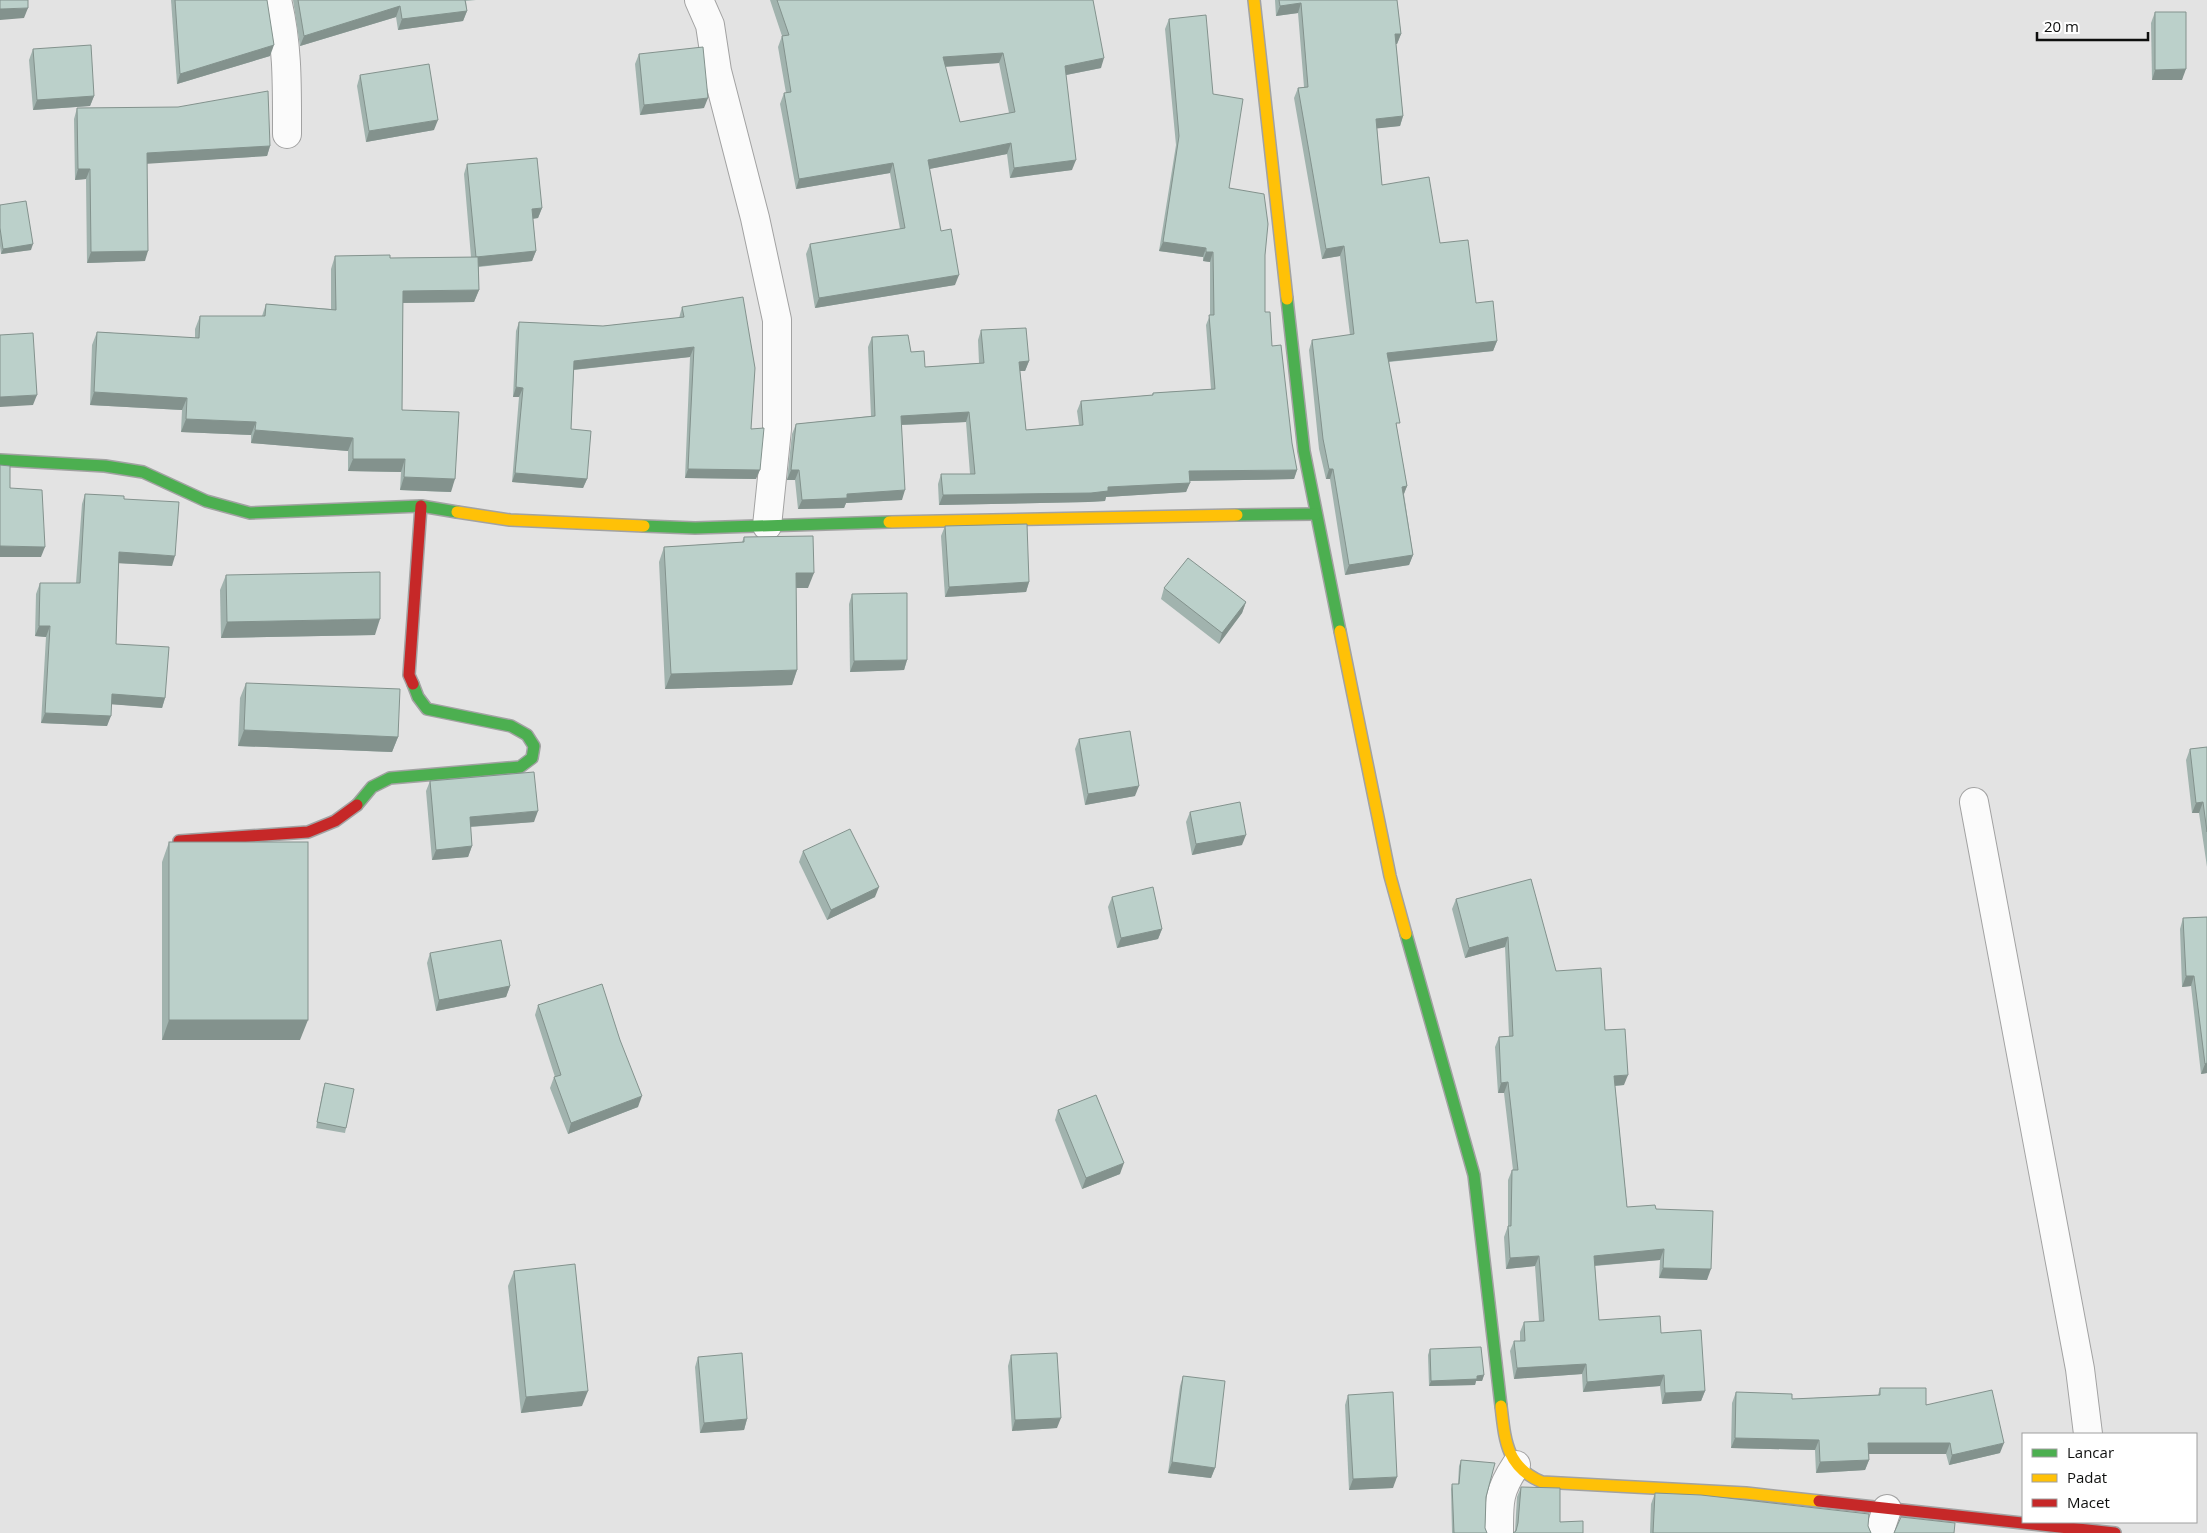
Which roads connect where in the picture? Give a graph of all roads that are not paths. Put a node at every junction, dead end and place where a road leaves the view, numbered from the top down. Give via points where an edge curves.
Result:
1 (277, 0) edge
2 (699, 0) edge
3 (1254, 0) edge
4 (287, 134) dead end
5 (0, 460) edge
6 (421, 506) junction
7 (1316, 514) junction
8 (767, 526) junction
9 (1974, 802) dead end
10 (178, 841) edge
11 (2088, 1433) edge
12 (1516, 1465) junction
13 (1883, 1521) edge
14 (2097, 1530) edge
15 (1499, 1533) edge

1 - 4 street via 287,68
2 - 8 street via 710,25 717,71 755,218 777,320 777,429
3 - 7 street via 1304,451
5 - 6 street via 105,466 143,472 206,501 250,513
6 - 8 street via 510,520 695,528
6 - 10 street via 409,675 418,697 427,709 511,726 527,735 534,746 532,758 520,767 390,778 372,787 355,807 335,821 308,832
7 - 8 street
7 - 12 street via 1390,876 1474,1174 1504,1432 1509,1454
9 - 11 street via 2078,1360
12 - 13 street via 1525,1476 1542,1482 1746,1493
12 - 15 street via 1505,1481 1499,1499
13 - 14 street

